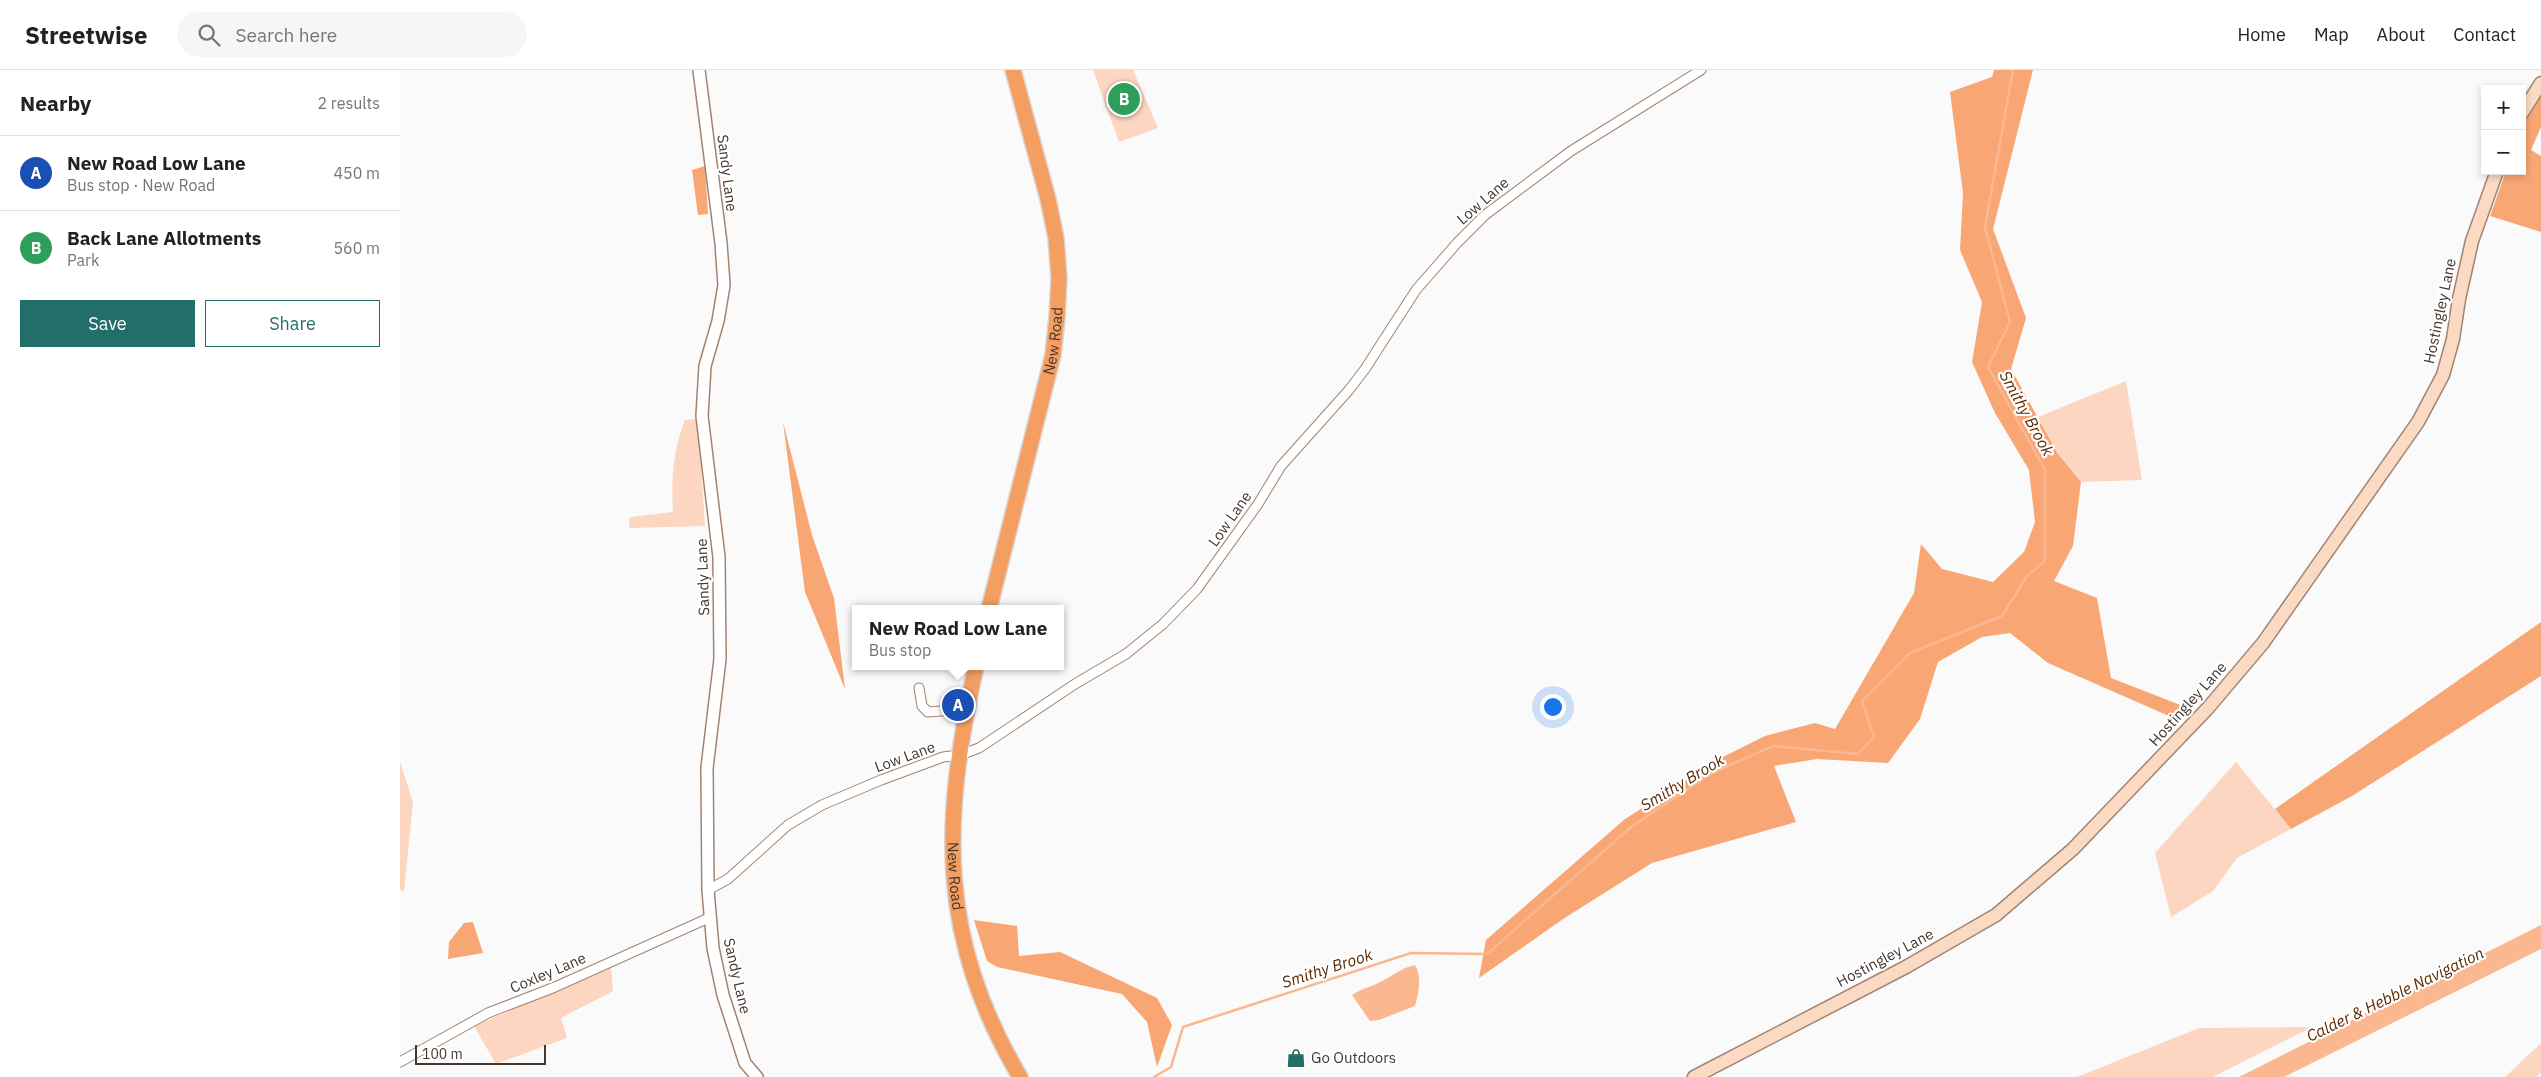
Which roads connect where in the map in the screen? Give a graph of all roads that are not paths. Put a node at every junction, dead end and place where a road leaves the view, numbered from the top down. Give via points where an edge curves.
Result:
1 (699, 70) edge
2 (1013, 70) edge
3 (1701, 70) edge
4 (2541, 83) edge
5 (2526, 107) edge
6 (2496, 175) edge
7 (990, 605) edge
8 (975, 670) edge
9 (919, 688) dead end
10 (968, 709) junction
11 (960, 755) junction
12 (708, 890) junction
13 (711, 917) junction
14 (400, 1062) edge
15 (757, 1077) edge
16 (1020, 1077) edge
17 (1694, 1077) edge

1 - 12 street, Sandy Lane via 724,285 705,366 702,416 720,557 720,659 706,768
2 - 7 highway, New Road via 1054,228 1059,278 1058,317 1053,355
3 - 11 street, Low Lane via 1571,151 1485,216 1457,243 1416,290 1349,390 1281,466 1197,589 1163,624 1126,654 1002,734
4 - 5 main road
6 - 17 main road, Hostingley Lane via 2472,241 2443,375 2418,422 2263,643 2208,708 2073,849 1996,915 1906,967
8 - 10 highway, New Road
9 - 10 street via 922,706 928,712
10 - 11 highway, New Road
11 - 12 street, Low Lane via 936,760 822,805 788,825 728,879
11 - 16 highway, New Road via 952,826 958,915 987,1013
12 - 13 street, Sandy Lane
13 - 14 street, Coxley Lane via 555,987 488,1012
13 - 15 street, Sandy Lane via 713,948 723,995 745,1063

